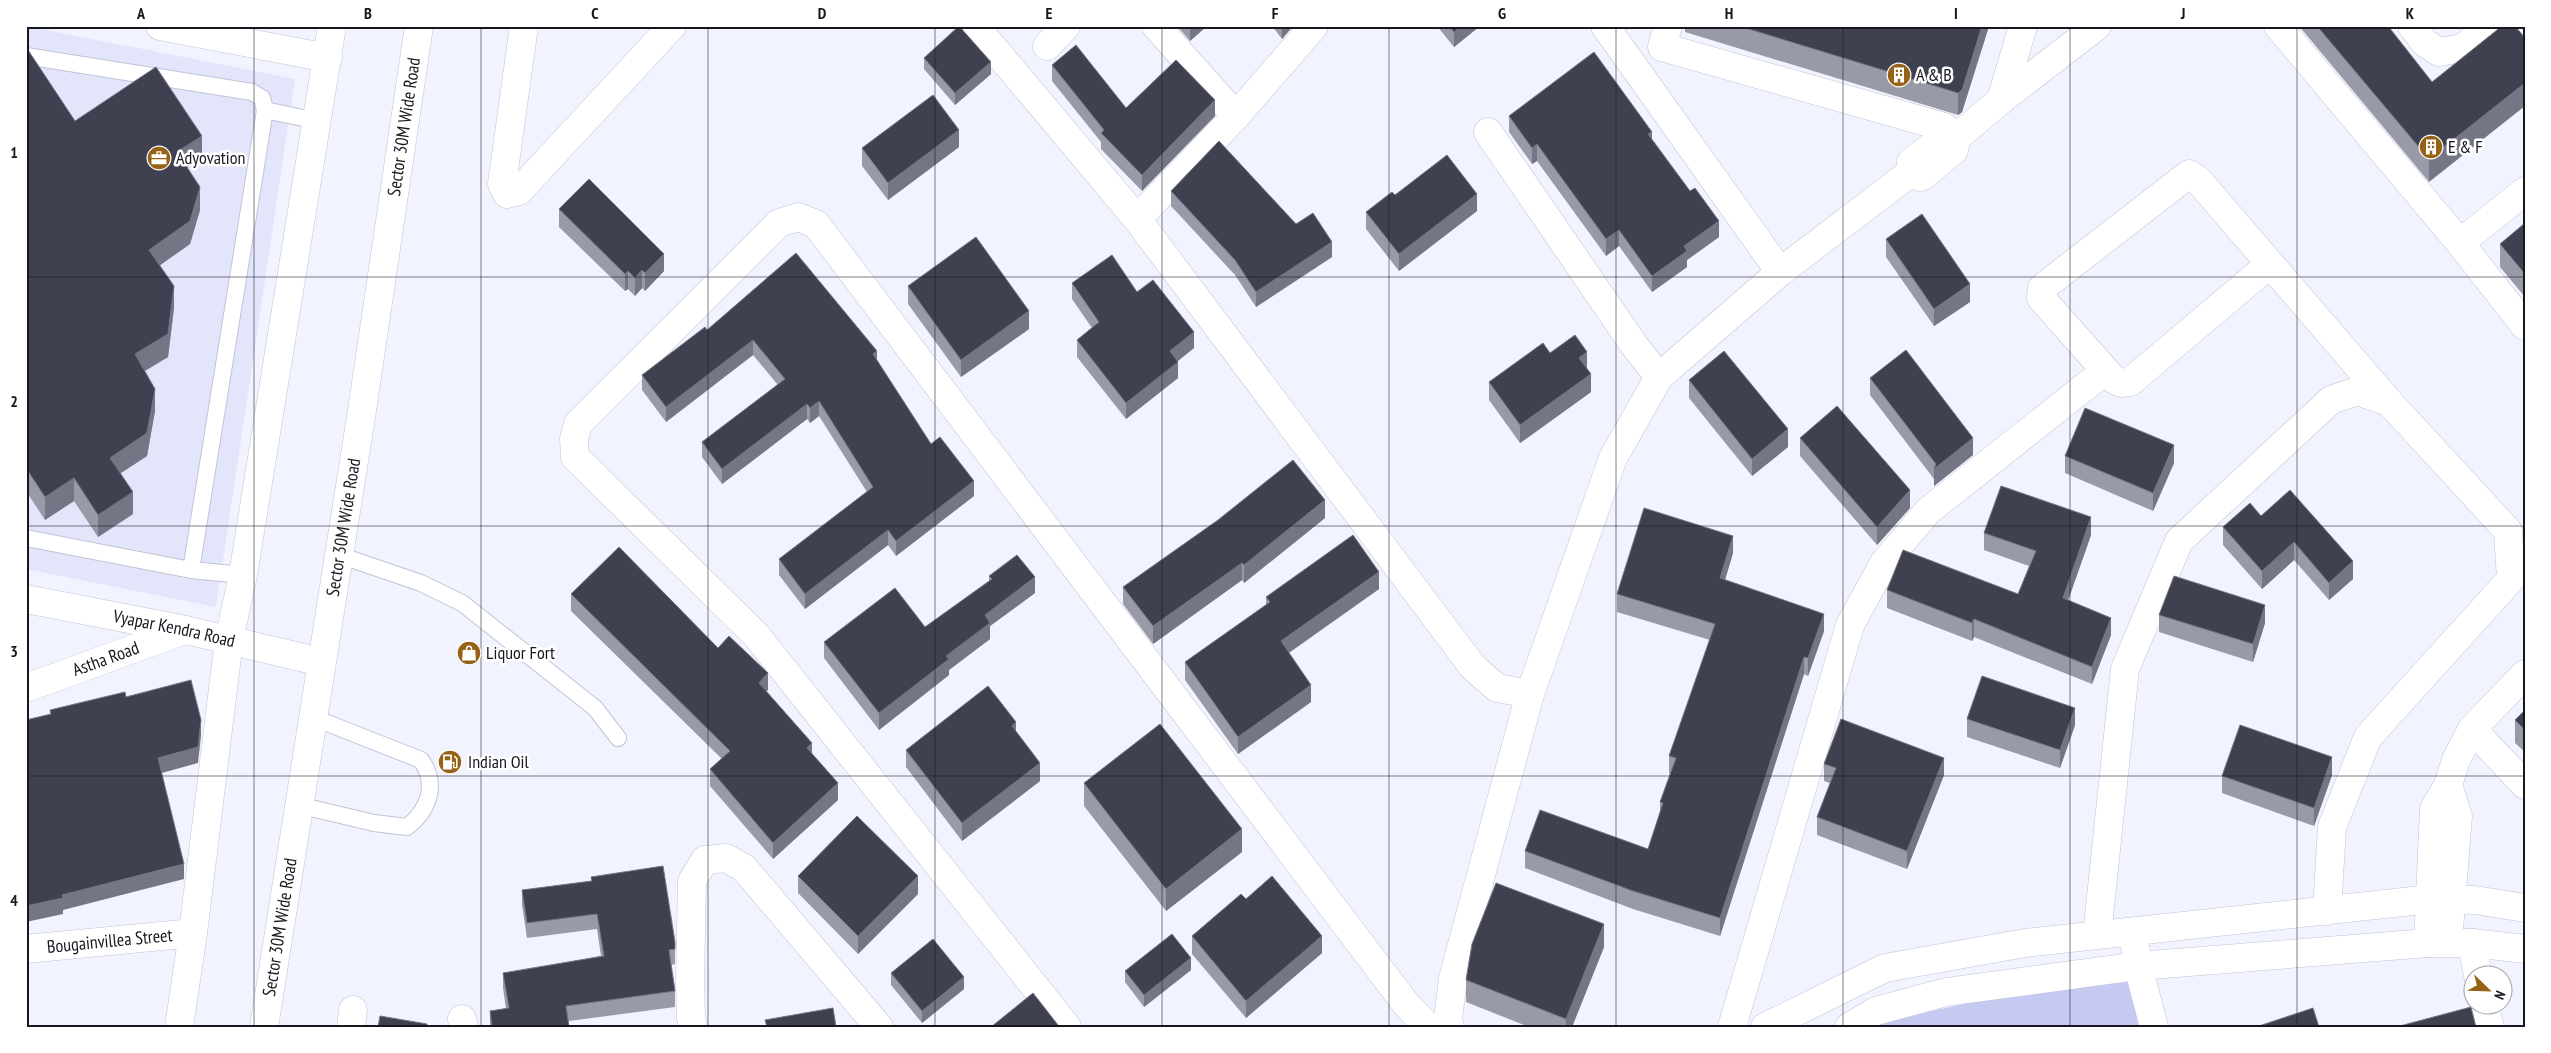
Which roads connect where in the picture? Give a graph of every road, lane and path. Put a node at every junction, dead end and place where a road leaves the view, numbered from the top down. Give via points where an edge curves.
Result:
1 (160, 26) edge
2 (332, 26) edge
3 (419, 26) edge
4 (524, 26) edge
5 (672, 26) edge
6 (975, 26) edge
7 (1066, 26) edge
8 (1156, 26) edge
9 (1314, 26) edge
10 (1605, 26) edge
11 (1668, 26) edge
12 (2023, 26) edge
13 (2097, 26) edge
14 (2278, 26) edge
15 (2412, 26) edge
16 (2489, 26) edge
17 (1047, 46) dead end
18 (26, 56) edge
19 (328, 58) junction
20 (2001, 100) junction
21 (264, 110) junction
22 (1236, 116) junction
23 (317, 121) junction
24 (1488, 132) dead end
25 (1956, 138) junction
26 (2525, 190) edge
27 (1137, 219) junction
28 (2460, 243) junction
29 (2270, 264) junction
30 (1780, 272) junction
31 (2525, 326) edge
32 (2105, 371) junction
33 (1659, 377) junction
34 (2389, 402) junction
35 (26, 538) edge
36 (339, 555) junction
37 (191, 570) junction
38 (243, 575) junction
39 (26, 599) edge
40 (186, 630) junction
41 (229, 640) junction
42 (321, 662) junction
43 (2525, 674) edge
44 (26, 688) edge
45 (1530, 694) junction
46 (312, 718) junction
47 (2472, 729) junction
48 (618, 738) dead end
49 (2525, 785) edge
50 (298, 805) junction
51 (2441, 900) junction
52 (2525, 908) edge
53 (2327, 910) junction
54 (2133, 932) junction
55 (194, 933) junction
56 (2097, 936) junction
57 (2449, 943) junction
58 (26, 949) edge
59 (2525, 950) edge
60 (2138, 966) junction
61 (2469, 966) edge
62 (179, 1027) edge
63 (264, 1027) edge
64 (693, 1027) edge
65 (880, 1027) edge
66 (1067, 1027) edge
67 (1428, 1027) edge
68 (1450, 1027) edge
69 (1732, 1027) edge
70 (1765, 1027) edge
71 (1849, 1027) edge
72 (2154, 1027) edge

1 - 19 street
2 - 19 street
3 - 36 street, Sector 30M Wide Road
4 - 5 street via 502,184 507,194 519,191
6 - 27 street
7 - 17 street
8 - 22 street
9 - 22 street
10 - 30 street
11 - 25 street via 1662,47 1944,127
12 - 20 street
13 - 20 street
14 - 28 street
15 - 16 street via 2425,43 2440,52 2462,48
18 - 21 lane via 252,92 262,98
19 - 23 street
20 - 25 street
21 - 23 lane
21 - 37 lane
22 - 27 street
23 - 38 street
24 - 33 street
25 - 30 street via 1954,150 1923,176 1914,170
26 - 28 street
27 - 45 street via 1473,667 1497,688
28 - 31 street
29 - 32 street via 2130,382 2121,383
29 - 32 street via 2198,180 2189,174 2042,288 2041,298
29 - 34 street
30 - 33 street
32 - 69 street via 1928,511 1884,563 1850,625
33 - 45 street via 1613,458
34 - 53 street via 2508,531 2511,579 2368,737 2332,826
34 - 56 street via 2356,391 2331,400 2179,541 2125,669
35 - 37 lane
36 - 42 street, Sector 30M Wide Road
36 - 48 lane via 421,583 462,603 595,708
37 - 38 lane
38 - 41 street
39 - 40 street, Vyapar Kendra Road
40 - 41 street, Vyapar Kendra Road
40 - 44 street, Astha Road
41 - 42 street, Vyapar Kendra Road
41 - 55 street
42 - 46 street, Sector 30M Wide Road
43 - 47 street
45 - 68 street via 1453,978
46 - 50 street, Sector 30M Wide Road
46 - 50 lane via 421,760 430,772 431,786 426,803 415,821 407,827 374,823
47 - 49 street
47 - 51 street via 2434,809
50 - 63 street, Sector 30M Wide Road
51 - 52 street via 2475,900
51 - 53 street
51 - 57 street
53 - 54 street
54 - 56 street
54 - 60 street
55 - 58 street, Bougainvillea Street
55 - 62 street
56 - 70 street via 2025,943 1885,968
57 - 59 street
57 - 60 street
57 - 61 street
60 - 71 street via 1946,992 1876,1011
60 - 72 street
64 - 65 street via 690,1000 692,880 705,860 726,858 744,868
66 - 67 street via 756,635 575,457 574,439 578,424 779,223 798,218 816,224 1406,1004

